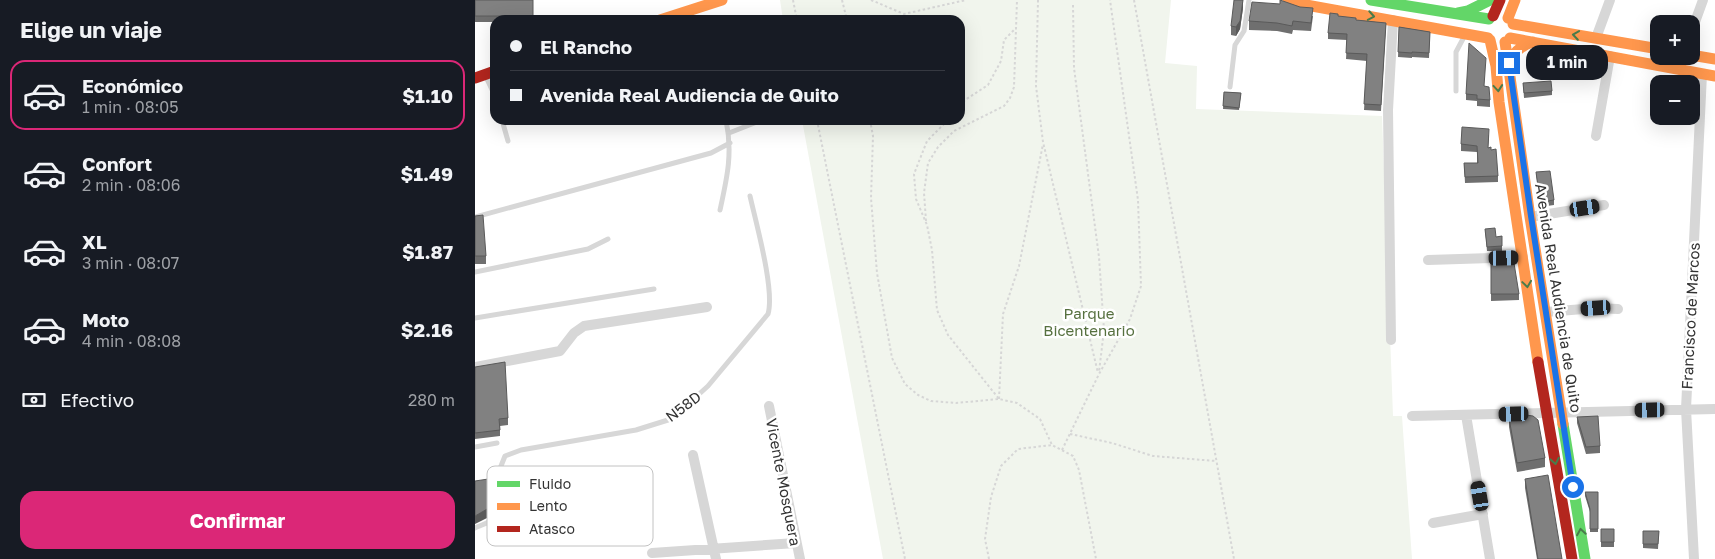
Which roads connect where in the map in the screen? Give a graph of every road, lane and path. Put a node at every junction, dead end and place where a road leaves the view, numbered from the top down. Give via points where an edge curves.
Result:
1 (722, 0) edge
2 (793, 0) edge
3 (842, 0) edge
4 (871, 0) edge
5 (966, 0) edge
6 (1017, 0) edge
7 (1038, 0) edge
8 (1109, 0) edge
9 (1134, 0) edge
10 (1242, 0) edge
11 (1289, 0) edge
12 (1349, 0) edge
13 (1371, 0) edge
14 (1490, 0) edge
15 (1500, 0) edge
16 (1515, 0) edge
17 (1610, 0) edge
18 (1703, 0) edge
19 (1249, 2) edge
20 (1398, 2) edge
21 (1073, 5) dead end
22 (1347, 12) junction
23 (1452, 14) junction
24 (676, 15) edge
25 (796, 15) edge
26 (846, 15) edge
27 (1698, 15) edge
28 (1491, 18) junction
29 (1393, 20) junction
30 (1511, 21) junction
31 (1016, 27) junction
32 (1466, 33) junction
33 (1596, 38) junction
34 (1489, 39) junction
35 (1508, 40) junction
36 (1533, 42) junction
37 (1650, 47) edge
38 (1610, 56) junction
39 (1700, 56) edge
40 (1715, 59) edge
41 (1509, 63) junction
42 (1650, 64) edge
43 (1654, 65) edge
44 (1702, 74) junction
45 (1715, 76) edge
46 (1230, 87) dead end
47 (1456, 92) dead end
48 (965, 100) edge
49 (504, 125) edge
50 (727, 125) edge
51 (749, 125) edge
52 (818, 125) edge
53 (870, 125) edge
54 (943, 125) edge
55 (729, 133) junction
56 (1596, 136) dead end
57 (509, 141) dead end
58 (1043, 142) junction
59 (730, 143) junction
60 (750, 196) dead end
61 (1604, 204) dead end
62 (720, 210) dead end
63 (1531, 216) junction
64 (475, 217) edge
65 (927, 225) junction
66 (608, 239) dead end
67 (1523, 257) junction
68 (1428, 260) dead end
69 (475, 272) edge
70 (654, 288) dead end
71 (707, 307) dead end
72 (1618, 309) dead end
73 (1546, 312) junction
74 (475, 318) edge
75 (1391, 340) dead end
76 (475, 367) edge
77 (1099, 374) junction
78 (999, 399) junction
79 (769, 406) dead end
80 (1686, 409) junction
81 (1715, 409) edge
82 (1561, 412) junction
83 (1546, 413) junction
84 (1412, 416) dead end
85 (1466, 416) junction
86 (1070, 434) junction
87 (497, 443) dead end
88 (1052, 445) junction
89 (475, 447) edge
90 (1062, 450) junction
91 (693, 455) dead end
92 (1217, 460) junction
93 (501, 466) edge
94 (1483, 514) junction
95 (487, 523) edge
96 (1433, 523) dead end
97 (475, 528) edge
98 (796, 543) junction
99 (714, 548) junction
100 (652, 553) dead end
101 (716, 559) edge
102 (799, 559) edge
103 (905, 559) edge
104 (989, 559) edge
105 (1097, 559) edge
106 (1234, 559) edge
107 (1490, 559) edge
108 (1573, 559) edge
109 (1585, 559) edge
110 (1694, 559) edge

1 - 24 main road
2 - 25 path
3 - 26 path
4 - 5 path via 904,14
6 - 31 path
7 - 58 path via 1036,86
8 - 77 path via 1138,200 1141,286 1130,319
9 - 92 path
10 - 19 lane
11 - 22 main road
12 - 22 main road
13 - 20 main road
14 - 23 main road via 1468,11
15 - 28 main road
16 - 30 main road
17 - 33 street
18 - 27 street
19 - 46 lane via 1244,31 1235,45
20 - 23 main road
21 - 77 path via 1074,68 1099,257 1104,330
22 -> 29 main road
23 - 28 main road
28 - 30 main road via 1504,16
28 - 34 main road via 1485,28
29 - 32 main road
29 - 75 street via 1388,110
33 -> 30 main road via 1537,30
30 - 35 main road via 1513,30
31 - 48 path via 1004,40 1001,61 988,85
31 - 65 path via 1014,87 1010,98 1004,106 954,131 928,163 924,194
32 - 34 main road
32 - 47 lane via 1456,52
33 - 37 main road
34 - 35 main road via 1498,43
34 -> 67 main road, Avenida Real Audiencia de Quito via 1496,66
35 - 36 main road
35 - 41 main road, Avenida Real Audiencia de Quito
36 - 38 main road
36 - 41 main road via 1513,53
38 - 42 main road
38 - 56 street
39 - 40 main road
41 - 63 main road, Avenida Real Audiencia de Quito
43 - 44 main road
44 - 45 main road
44 - 80 street, Francisco de Marcos
49 - 57 lane
50 - 55 lane
51 - 55 lane
52 - 103 path
53 - 78 path via 873,136 871,198 877,273 892,358 905,384 931,401 956,403
54 - 65 path via 927,141 914,174 916,199
55 - 59 lane
58 - 77 path
58 - 78 path via 1019,266 1003,314
59 - 62 lane via 730,164
59 - 64 lane via 691,159
60 - 93 lane, N58D via 765,265 768,314 708,386 668,420 636,430 521,450 505,456
61 - 63 street
63 - 73 main road, Avenida Real Audiencia de Quito
65 - 78 path via 937,310 948,335
66 - 69 lane via 588,249
67 - 68 street
67 -> 83 main road, Avenida Real Audiencia de Quito
70 - 74 lane
71 - 76 street via 584,326 560,351
72 - 73 street
73 - 82 main road, Avenida Real Audiencia de Quito
77 - 86 path
78 - 88 path via 1017,403 1040,419
79 - 98 street, Vicente Mosquera
80 - 81 street
80 - 82 street
80 - 110 street, Francisco de Marcos
82 - 83 street
109 -> 82 main road, Avenida Real Audiencia de Quito
83 - 85 street
83 -> 108 main road, Avenida Real Audiencia de Quito
84 - 85 street
85 - 94 street
86 - 90 path
86 - 92 path via 1153,456
87 - 89 lane
88 - 90 path
88 - 104 path via 1018,449 1001,466 991,497 985,539
90 - 105 path via 1073,456 1079,470
91 - 99 street
92 - 106 path
94 - 96 street
94 - 107 street
95 - 97 lane
98 - 99 street
98 - 102 street, Vicente Mosquera
99 - 100 street
99 - 101 street

